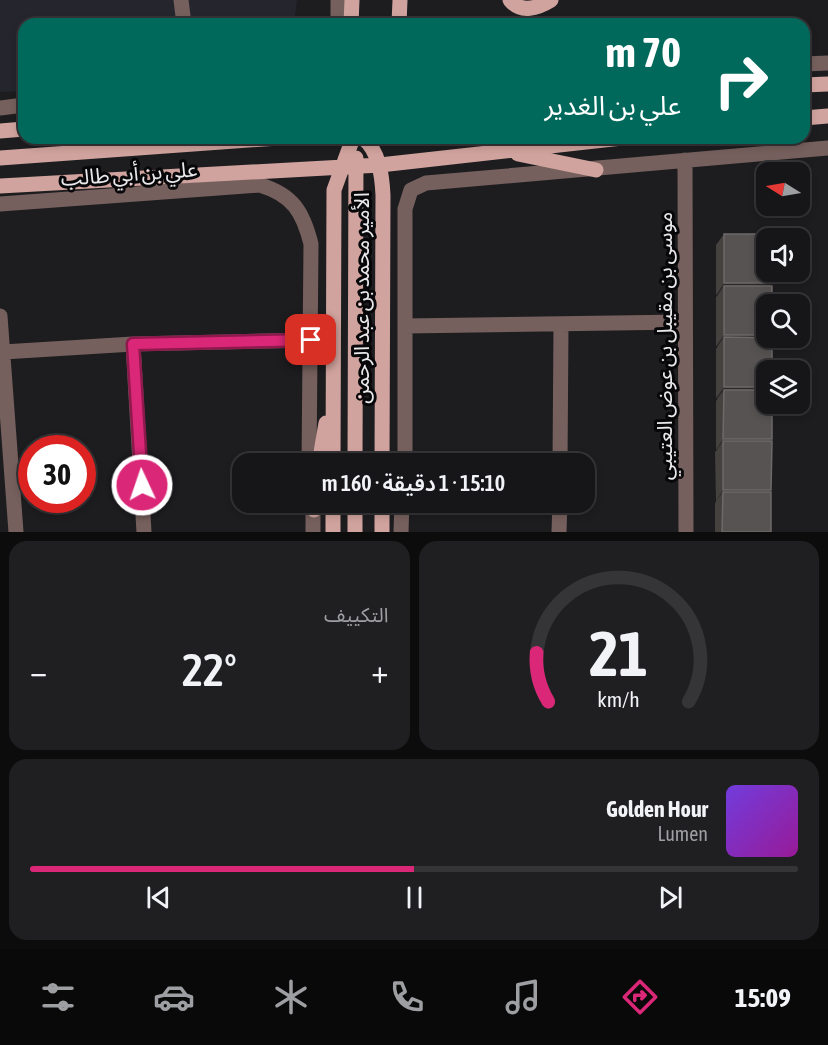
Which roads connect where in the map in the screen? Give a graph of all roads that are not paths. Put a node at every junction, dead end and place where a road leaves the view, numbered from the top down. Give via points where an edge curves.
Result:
1 (181, 0) edge
2 (338, 0) edge
3 (352, 0) edge
4 (400, 0) edge
5 (510, 0) edge
6 (551, 0) edge
7 (183, 18) edge
8 (338, 18) edge
9 (351, 18) edge
10 (399, 18) edge
11 (828, 63) edge
12 (810, 64) edge
13 (828, 84) edge
14 (810, 85) edge
15 (18, 106) edge
16 (0, 108) edge
17 (828, 116) edge
18 (810, 118) edge
19 (18, 130) edge
20 (0, 131) edge
21 (195, 144) edge
22 (567, 144) edge
23 (360, 147) edge
24 (828, 148) edge
25 (503, 151) junction
26 (0, 158) edge
27 (685, 160) junction
28 (380, 165) junction
29 (596, 170) junction
30 (0, 186) edge
31 (0, 196) edge
32 (86, 197) junction
33 (0, 204) edge
34 (0, 316) edge
35 (684, 322) junction
36 (561, 325) junction
37 (405, 326) junction
38 (311, 340) junction
39 (133, 344) junction
40 (3, 352) junction
41 (333, 388) junction
42 (309, 453) edge
43 (321, 453) edge
44 (333, 453) edge
45 (355, 453) edge
46 (382, 453) edge
47 (405, 453) edge
48 (560, 453) edge
49 (314, 513) edge
50 (333, 513) edge
51 (355, 513) edge
52 (382, 513) edge
53 (401, 513) edge
54 (560, 513) edge
55 (16, 532) edge
56 (144, 532) edge
57 (313, 532) edge
58 (333, 532) edge
59 (355, 532) edge
60 (382, 532) edge
61 (399, 532) edge
62 (559, 532) edge
63 (686, 532) edge

1 - 7 street
2 - 8 street
3 - 9 main road
4 - 10 main road
5 - 6 main road via 514,5 534,9
11 - 12 street
13 - 14 main road
15 - 16 street
17 - 18 main road
19 - 20 main road
21 - 26 main road
22 - 25 main road, علي بن أبي طالب
23 - 28 main road, علي بن أبي طالب
23 - 28 main road, الأمير محمد بن عبد الرحمن
23 - 30 main road, علي بن أبي طالب
23 - 41 main road, الأمير محمد بن عبد الرحمن via 334,190
23 - 45 main road
24 - 27 street
25 - 28 main road, علي بن أبي طالب
25 - 29 main road
27 - 29 street
27 - 35 street, موسى بن مقيبل بن عوض العتيبي
28 - 46 main road, الأمير محمد بن عبد الرحمن
29 - 37 street via 426,183 411,190 405,209
31 - 32 street
32 - 33 street, علي بن أبي طالب
32 - 38 street, علي بن أبي طالب via 261,185 278,190 305,219 311,244
34 - 40 street
35 - 36 street
35 - 63 street, موسى بن مقيبل بن عوض العتيبي
36 - 37 street
36 - 48 street
37 - 47 street
38 - 39 street
38 - 42 street
39 - 40 street
39 - 56 street
40 - 55 street
41 - 43 main road
41 - 44 main road, الأمير محمد بن عبد الرحمن
49 - 57 street
50 - 58 main road
51 - 59 main road
52 - 60 main road
53 - 61 street
54 - 62 street

